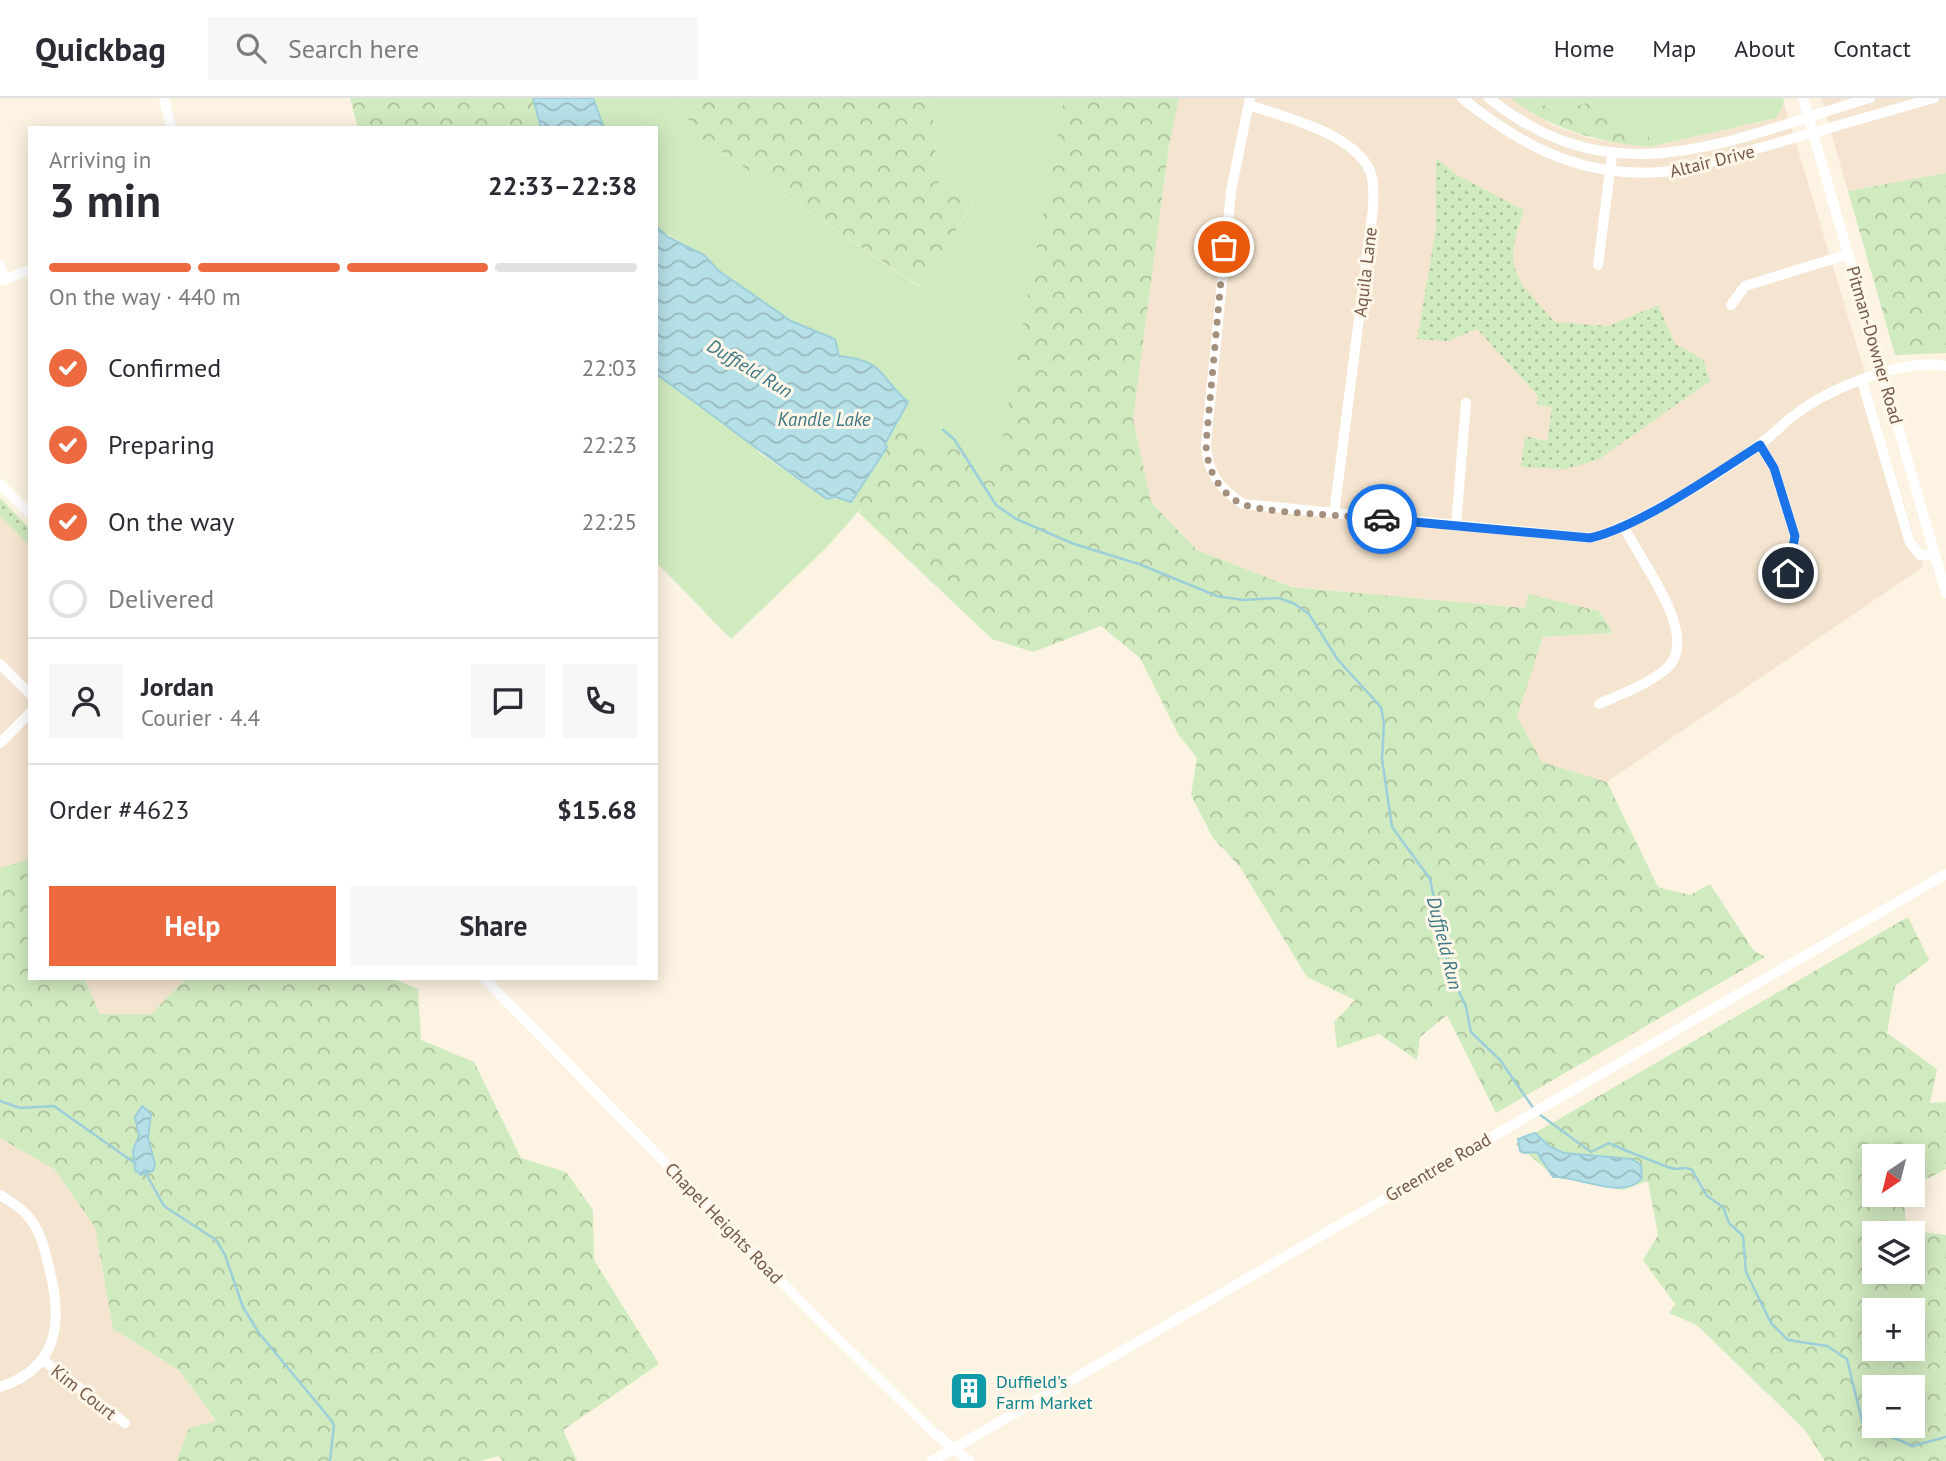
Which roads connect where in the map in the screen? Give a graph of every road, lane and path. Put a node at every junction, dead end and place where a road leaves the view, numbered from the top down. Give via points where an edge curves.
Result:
1 (164, 98) edge
2 (1462, 98) edge
3 (1489, 98) edge
4 (1803, 98) edge
5 (1870, 98) edge
6 (1934, 98) edge
7 (1249, 101) edge
8 (1809, 116) junction
9 (171, 126) edge
10 (1750, 133) junction
11 (1813, 135) junction
12 (1755, 151) junction
13 (1612, 155) junction
14 (1610, 172) junction
15 (1849, 254) junction
16 (0, 265) edge
17 (1598, 265) dead end
18 (28, 271) edge
19 (2, 280) edge
20 (1731, 305) dead end
21 (1946, 366) edge
22 (1883, 374) junction
23 (1862, 381) junction
24 (1466, 403) dead end
25 (1760, 445) junction
26 (0, 484) edge
27 (28, 512) edge
28 (1334, 514) junction
29 (1623, 525) junction
30 (1456, 526) junction
31 (1936, 554) junction
32 (1788, 573) dead end
33 (1946, 593) edge
34 (0, 664) edge
35 (28, 692) edge
36 (1599, 704) dead end
37 (28, 715) edge
38 (0, 743) edge
39 (1946, 874) edge
40 (486, 980) edge
41 (0, 1195) edge
42 (43, 1360) junction
43 (0, 1387) edge
44 (125, 1423) dead end
45 (951, 1448) junction
46 (932, 1461) edge
47 (969, 1461) edge

1 - 9 street
2 - 14 street, Altair Drive via 1507,133 1538,149
3 - 13 street, Altair Drive via 1548,136
4 - 8 street, Pitman-Downer Road
5 - 8 street, Altair Drive
6 - 11 street, Altair Drive
7 - 28 street, Aquila Lane via 1338,141 1362,160 1373,183
7 - 28 street via 1230,191 1206,457 1216,480 1243,504
8 - 10 street, Altair Drive
8 - 11 street, Pitman-Downer Road
10 - 12 street
10 - 13 street, Altair Drive via 1679,153
11 - 12 street, Altair Drive
11 - 15 street, Pitman-Downer Road
12 - 14 street, Altair Drive via 1664,173
13 - 14 street
14 - 17 street
15 - 20 street via 1745,286
15 - 22 street, Pitman-Downer Road
16 - 19 street
18 - 19 street
21 - 22 street via 1932,363
22 - 23 street
22 - 31 street, Pitman-Downer Road
23 - 25 street via 1809,405
23 - 31 street via 1910,543 1920,555
24 - 30 street
25 - 29 street
25 - 32 street via 1774,468 1795,536
26 - 27 street
28 - 30 street
29 - 30 street via 1604,535 1578,539
29 - 36 street via 1673,615 1680,639 1669,667
31 - 33 street, Pitman-Downer Road
34 - 35 street
37 - 38 street
39 - 45 street, Greentree Road
40 - 45 street, Chapel Heights Road
41 - 42 street via 27,1215 46,1254 57,1311
42 - 43 street via 25,1376
42 - 44 street, Kim Court
45 - 46 street, Greentree Road
45 - 47 street, Chapel Heights Road

